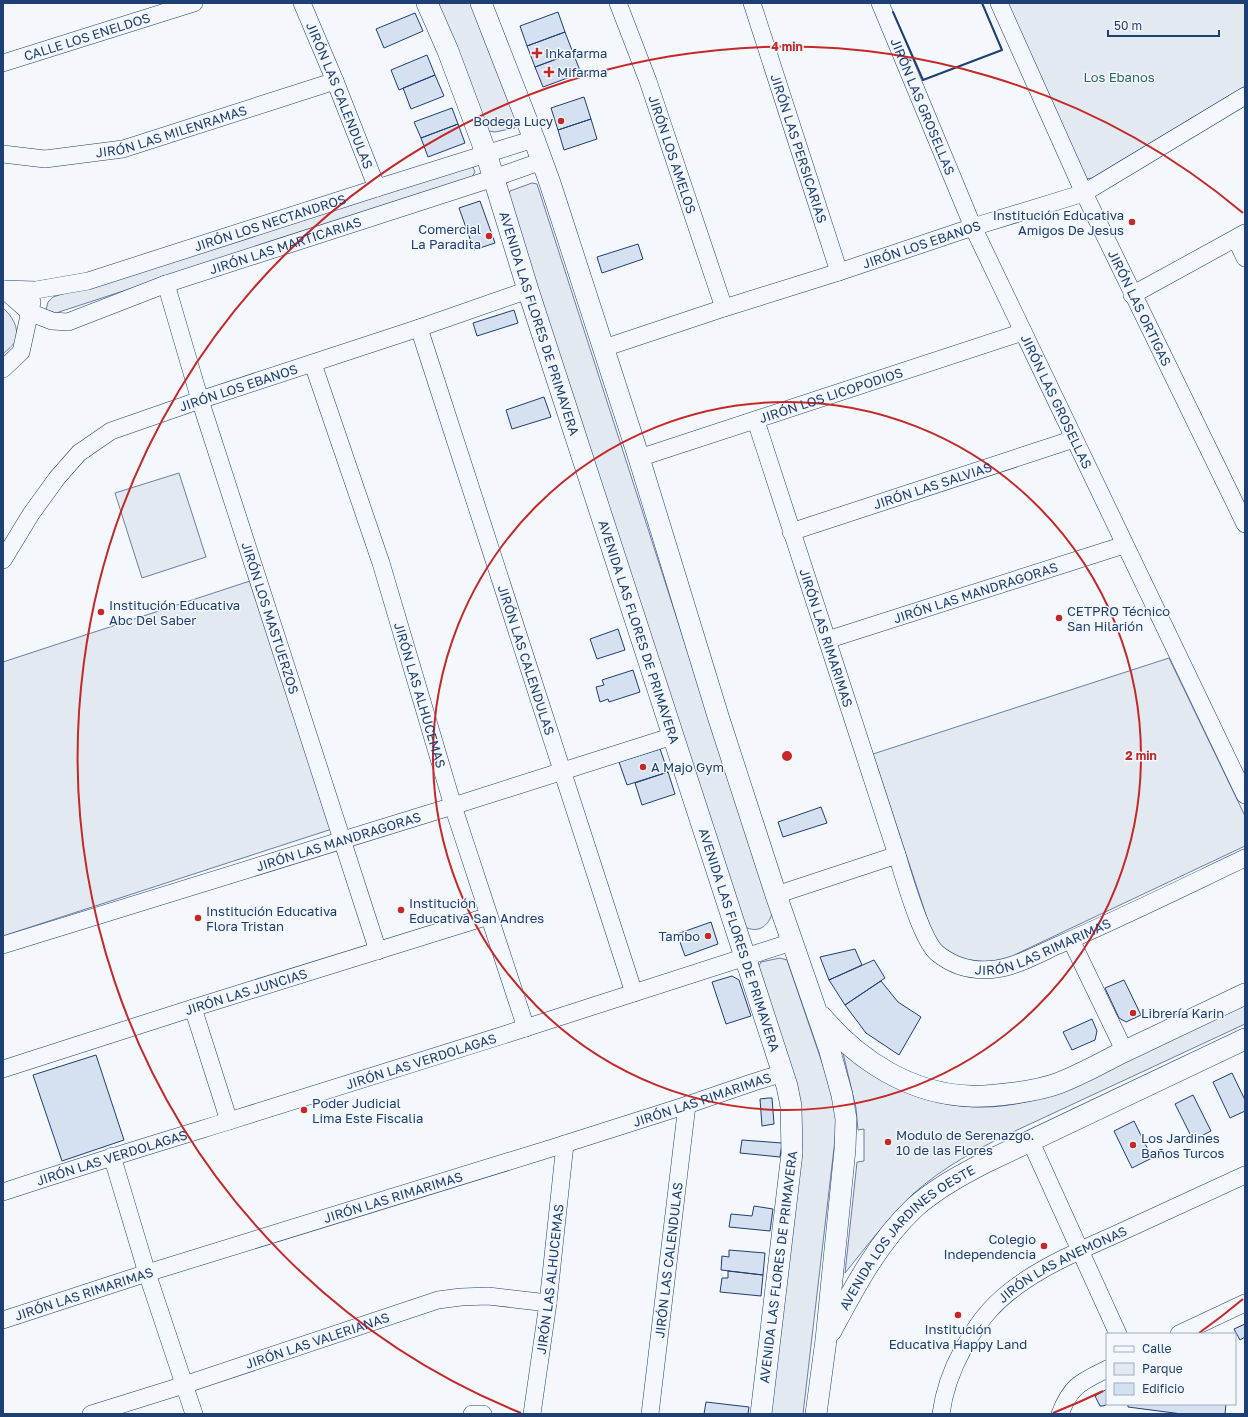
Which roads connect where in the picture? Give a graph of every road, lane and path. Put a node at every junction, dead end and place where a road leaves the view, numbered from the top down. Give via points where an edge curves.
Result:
1 (194, 3) edge
2 (302, 3) edge
3 (427, 3) edge
4 (481, 3) edge
5 (618, 3) edge
6 (752, 3) edge
7 (880, 3) edge
8 (999, 3) edge
9 (3, 63) edge
10 (335, 81) junction
11 (1245, 96) edge
12 (534, 138) junction
13 (486, 153) junction
14 (3, 154) edge
15 (542, 161) junction
16 (494, 178) junction
17 (377, 188) junction
18 (1084, 193) junction
19 (973, 227) junction
20 (1240, 236) edge
21 (1245, 258) edge
22 (839, 272) junction
23 (166, 284) junction
24 (3, 289) edge
25 (36, 290) junction
26 (528, 290) junction
27 (1132, 295) junction
28 (724, 308) junction
29 (29, 312) junction
30 (419, 328) junction
31 (1023, 332) junction
32 (604, 348) junction
33 (313, 364) junction
34 (3, 369) edge
35 (200, 400) junction
36 (756, 421) junction
37 (1074, 439) junction
38 (640, 458) junction
39 (1245, 524) edge
40 (791, 532) junction
41 (1124, 545) junction
42 (3, 560) edge
43 (827, 640) junction
44 (672, 736) junction
45 (562, 772) junction
46 (1245, 795) edge
47 (453, 806) junction
48 (342, 840) junction
49 (897, 855) junction
50 (1245, 858) edge
51 (776, 895) junction
52 (489, 916) junction
53 (1071, 940) junction
54 (792, 942) junction
55 (3, 945) edge
56 (378, 951) junction
57 (745, 957) junction
58 (634, 993) junction
59 (1245, 994) edge
60 (193, 1008) junction
61 (815, 1009) junction
62 (526, 1028) junction
63 (1245, 1039) edge
64 (1124, 1052) junction
65 (3, 1069) edge
66 (782, 1073) junction
67 (687, 1105) junction
68 (229, 1121) junction
69 (1030, 1140) junction
70 (565, 1144) junction
71 (112, 1156) junction
72 (1245, 1175) edge
73 (3, 1192) edge
74 (1080, 1251) junction
75 (147, 1273) junction
76 (548, 1303) junction
77 (1245, 1303) edge
78 (3, 1320) edge
79 (1118, 1333) edge
80 (1181, 1333) edge
81 (826, 1340) junction
82 (1106, 1370) edge
83 (184, 1385) junction
84 (90, 1414) edge
85 (194, 1414) edge
86 (472, 1414) edge
87 (483, 1414) edge
88 (532, 1414) edge
89 (650, 1414) edge
90 (761, 1414) edge
91 (816, 1414) edge
92 (941, 1414) edge
93 (1060, 1414) edge

1 - 9 street, CALLE LOS ENELDOS
2 - 10 street, JIRÓN LAS CALENDULAS
3 - 13 main road, AVENIDA LAS FLORES DE PRIMAVERA
4 - 12 main road
5 - 28 street, JIRÓN LOS AMELOS via 648,81
6 - 22 street, JIRÓN LAS PERSICARIAS
7 - 19 street, JIRÓN LAS GROSELLAS
8 - 18 street, JIRÓN LAS ORTIGAS
10 - 14 street, JIRÓN LAS MILENRAMAS via 123,149 44,159
10 - 17 street, JIRÓN LAS CALENDULAS
11 - 18 street, JIRÓN LOS EBANOS
12 - 13 street, JIRÓN LOS NECTANDROS
12 - 15 main road
13 - 16 main road, AVENIDA LAS FLORES DE PRIMAVERA
13 - 17 street, JIRÓN LOS NECTANDROS
15 - 16 street, JIRÓN LAS MARTICARIAS
15 - 32 main road
16 - 23 street, JIRÓN LAS MARTICARIAS
16 - 26 main road, AVENIDA LAS FLORES DE PRIMAVERA
17 - 25 street, JIRÓN LOS NECTANDROS via 88,281
18 - 19 street, JIRÓN LOS EBANOS
18 - 27 street, JIRÓN LAS ORTIGAS
19 - 22 street, JIRÓN LOS EBANOS
19 - 31 street, JIRÓN LAS GROSELLAS
20 - 21 street
20 - 27 street
22 - 28 street, JIRÓN LOS EBANOS
23 - 29 street, JIRÓN LAS MARTICARIAS via 68,322 52,321
23 - 35 street, JIRÓN LOS MASTUERZOS
24 - 25 street, JIRÓN LOS NECTANDROS
24 - 29 street, JIRÓN LAS MARTICARIAS
25 - 29 street
26 - 30 street, JIRÓN LOS EBANOS
26 - 44 main road, AVENIDA LAS FLORES DE PRIMAVERA
27 - 39 street, JIRÓN LAS ORTIGAS
28 - 32 street, JIRÓN LOS EBANOS
29 - 34 street via 21,352
30 - 33 street, JIRÓN LOS EBANOS
30 - 45 street, JIRÓN LAS CALENDULAS
31 - 36 street, JIRÓN LOS LICOPODIOS
31 - 37 street, JIRÓN LAS GROSELLAS
32 - 38 main road
33 - 35 street, JIRÓN LOS EBANOS
33 - 47 street, JIRÓN LAS ALHUCEMAS via 381,563
35 - 42 street, JIRÓN LOS EBANOS via 111,431 80,453 57,478 31,514
35 - 48 street, JIRÓN LOS MASTUERZOS
36 - 38 street, JIRÓN LOS LICOPODIOS
36 - 40 street, JIRÓN LAS RIMARIMAS
37 - 40 street, JIRÓN LAS SALVIAS
37 - 41 street, JIRÓN LAS GROSELLAS
38 - 51 main road via 716,709
40 - 43 street, JIRÓN LAS RIMARIMAS
41 - 43 street, JIRÓN LAS MANDRAGORAS
41 - 46 street, JIRÓN LAS GROSELLAS
43 - 49 street, JIRÓN LAS RIMARIMAS
44 - 45 street, JIRÓN LAS MANDRAGORAS
44 - 57 main road, AVENIDA LAS FLORES DE PRIMAVERA
45 - 47 street, JIRÓN LAS MANDRAGORAS
45 - 58 street, JIRÓN LAS CALENDULAS
47 - 48 street, JIRÓN LAS MANDRAGORAS
47 - 52 street, JIRÓN LAS ALHUCEMAS
48 - 55 street, JIRÓN LAS MANDRAGORAS
48 - 56 street, JIRÓN LOS MASTUERZOS
49 - 51 street
49 - 53 street, JIRÓN LAS RIMARIMAS via 928,941 936,952 957,966 983,971 998,969
50 - 53 street, JIRÓN LAS RIMARIMAS
51 - 54 main road
52 - 56 street, JIRÓN LAS JUNCIAS
52 - 62 street, JIRÓN LAS ALHUCEMAS
53 - 64 street
54 - 57 street, JIRÓN LAS VERDOLAGAS
54 - 61 main road
56 - 60 street, JIRÓN LAS JUNCIAS
57 - 58 street, JIRÓN LAS VERDOLAGAS
57 - 66 main road, AVENIDA LAS FLORES DE PRIMAVERA
58 - 62 street, JIRÓN LAS VERDOLAGAS
59 - 64 main road
60 - 65 street, JIRÓN LAS JUNCIAS
60 - 68 street
61 - 64 main road via 836,1034 877,1066 917,1086 943,1094 996,1096 1025,1091 1059,1083
61 - 81 main road via 829,1048 846,1119
62 - 68 street, JIRÓN LAS VERDOLAGAS
63 - 69 main road, AVENIDA LOS JARDINES OESTE
66 - 67 street, JIRÓN LAS RIMARIMAS
66 - 90 main road, AVENIDA LAS FLORES DE PRIMAVERA via 791,1106 792,1153
67 - 70 street, JIRÓN LAS RIMARIMAS
67 - 89 street, JIRÓN LAS CALENDULAS
68 - 71 street, JIRÓN LAS VERDOLAGAS
69 - 74 street
69 - 81 main road, AVENIDA LOS JARDINES OESTE via 960,1176 910,1213 885,1241 855,1285
70 - 75 street, JIRÓN LAS RIMARIMAS
70 - 76 street, JIRÓN LAS ALHUCEMAS
71 - 73 street, JIRÓN LAS VERDOLAGAS
71 - 75 street
72 - 74 street, JIRÓN LAS ANEMONAS
74 - 79 street
74 - 92 street, JIRÓN LAS ANEMONAS via 1039,1272 1008,1293 989,1311 954,1365
75 - 78 street, JIRÓN LAS RIMARIMAS
75 - 83 street
76 - 83 street, JIRÓN LAS VALERIANAS via 488,1296 438,1300
76 - 88 street, JIRÓN LAS ALHUCEMAS
77 - 80 street
81 - 91 main road
82 - 93 street via 1074,1389
83 - 84 street, JIRÓN LAS VALERIANAS
83 - 85 street
86 - 87 street

